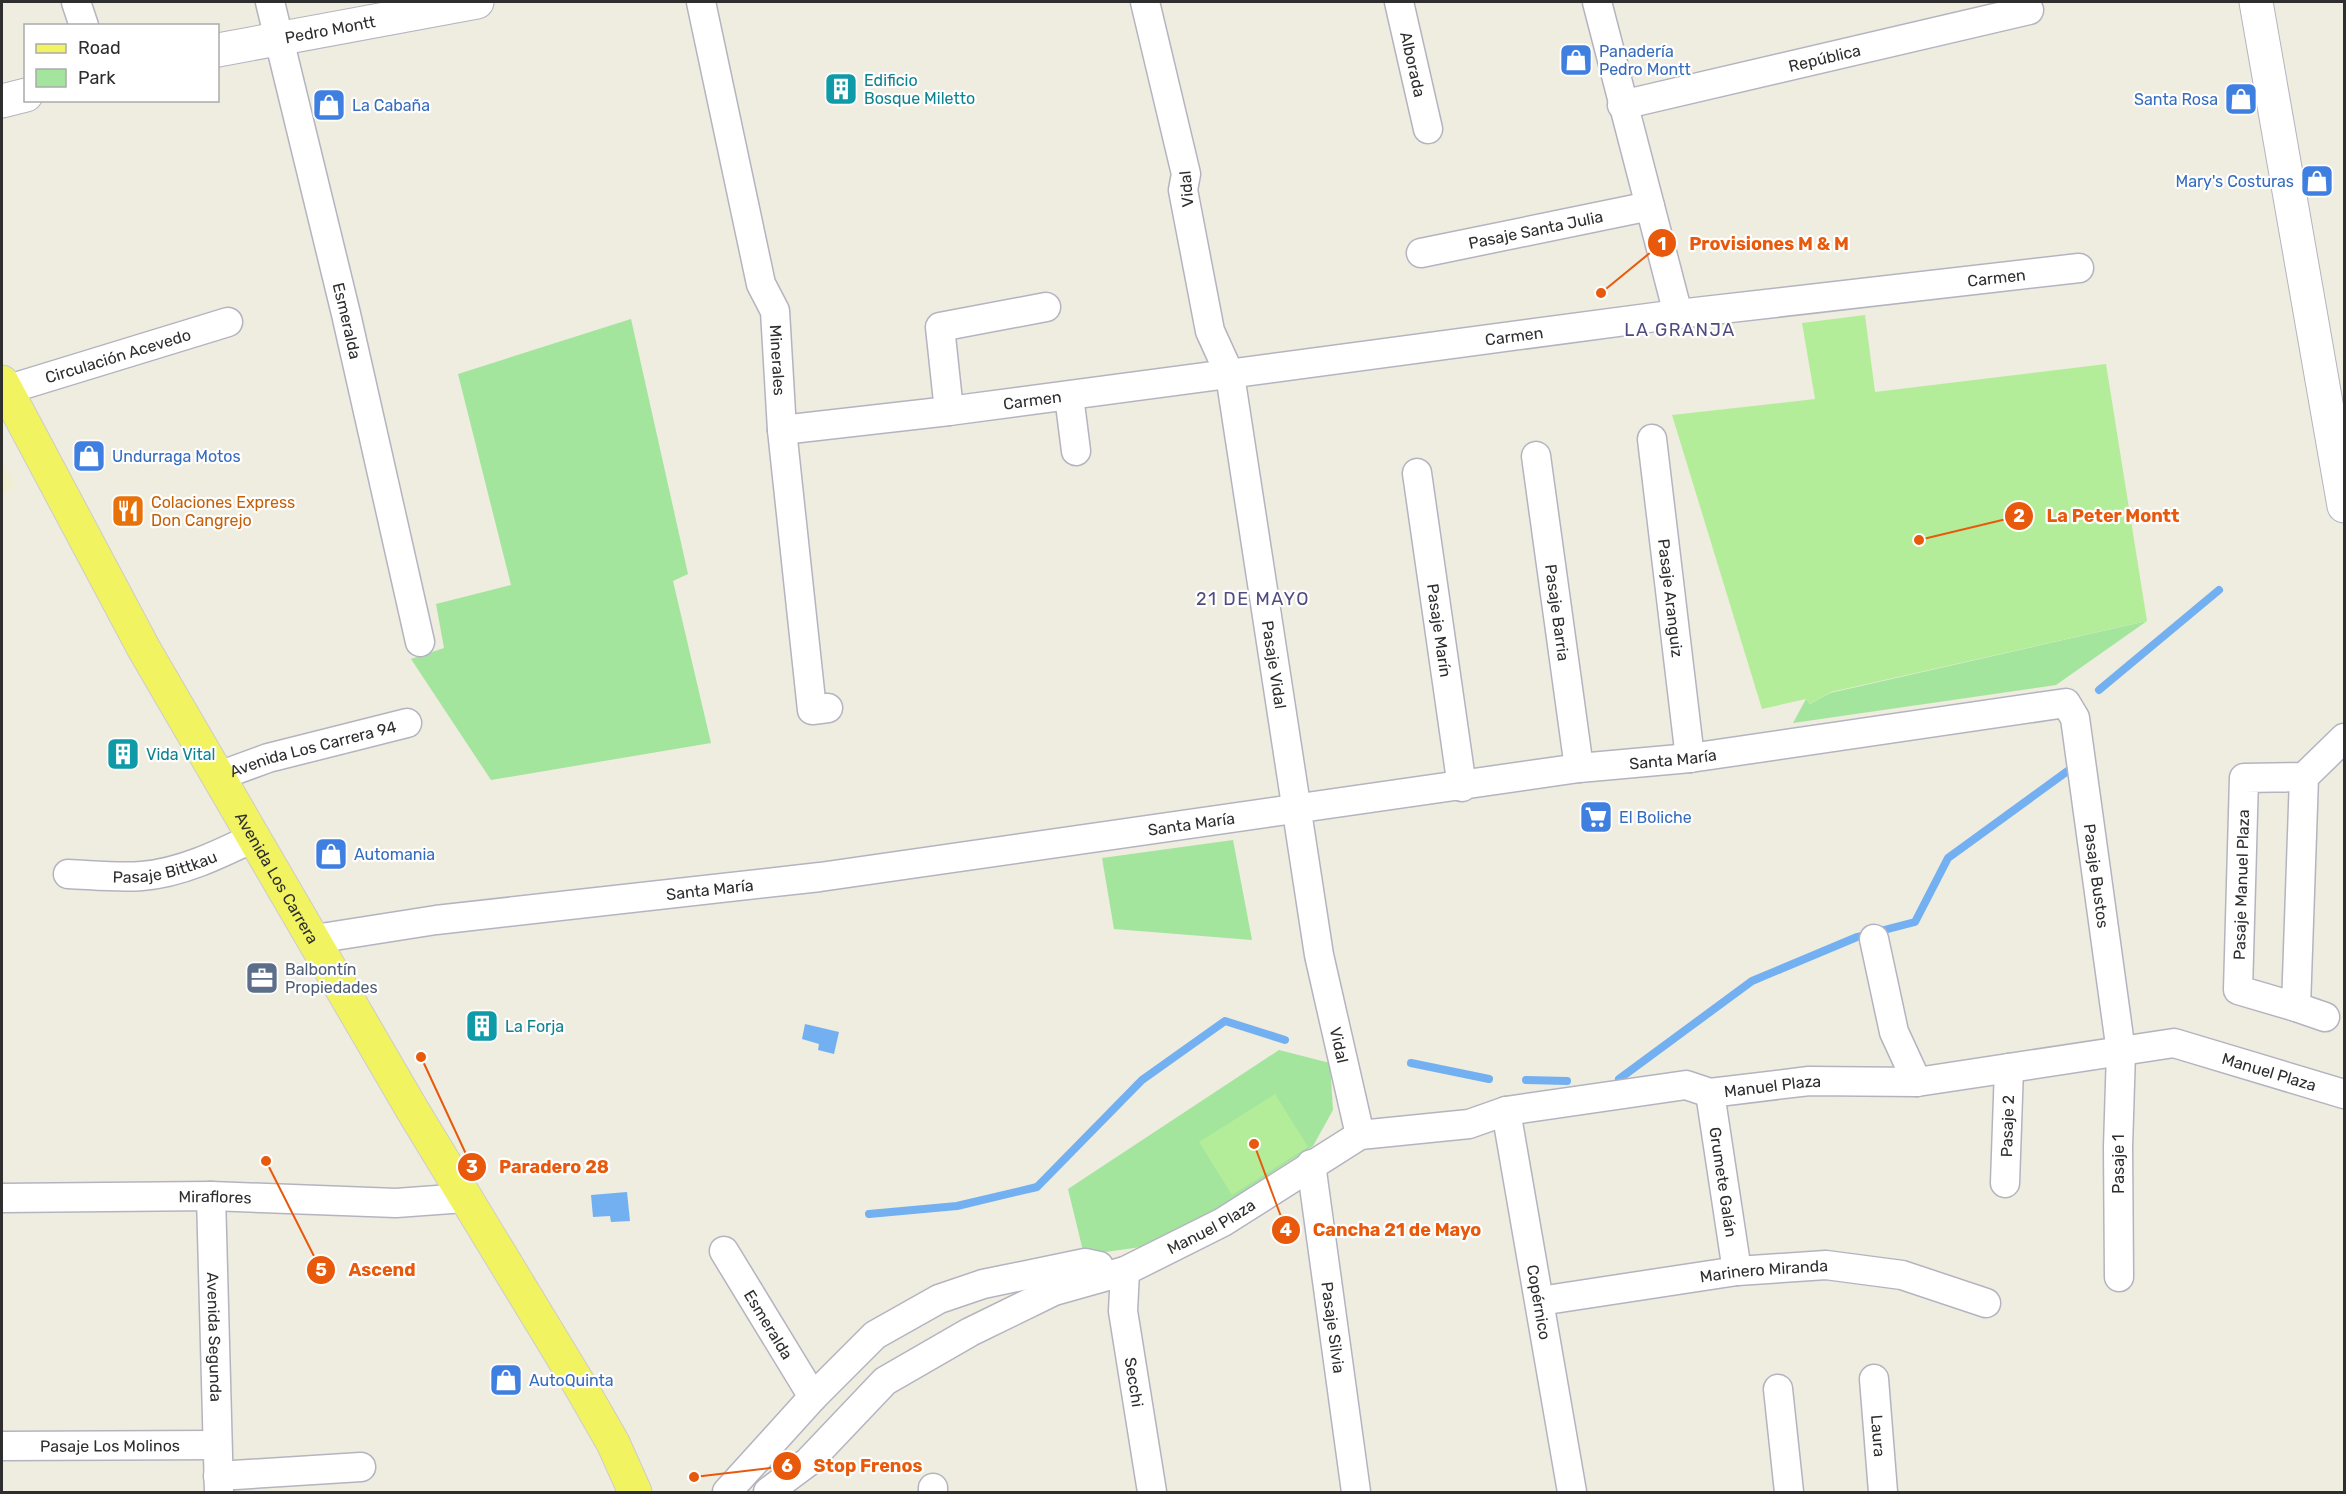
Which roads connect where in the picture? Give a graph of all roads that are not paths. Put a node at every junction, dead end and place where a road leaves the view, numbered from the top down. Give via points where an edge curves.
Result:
1 (76, 2) edge
2 (270, 2) edge
3 (477, 2) edge
4 (701, 2) edge
5 (1145, 2) edge
6 (1399, 2) edge
7 (1597, 2) edge
8 (2256, 2) edge
9 (2029, 10) dead end
10 (83, 24) edge
11 (278, 37) junction
12 (219, 50) edge
13 (24, 96) edge
14 (2, 101) edge
15 (1622, 105) junction
16 (1428, 129) dead end
17 (1650, 206) junction
18 (1421, 253) dead end
19 (2079, 268) dead end
20 (1046, 307) dead end
21 (1678, 314) junction
22 (228, 322) dead end
23 (1230, 375) junction
24 (4, 386) edge
25 (1069, 396) junction
26 (949, 411) junction
27 (782, 430) junction
28 (1652, 439) dead end
29 (1076, 451) dead end
30 (1536, 456) dead end
31 (2341, 464) edge
32 (1417, 474) dead end
33 (2344, 506) edge
34 (420, 642) dead end
35 (2066, 702) joint
36 (828, 708) dead end
37 (407, 723) dead end
38 (2344, 738) edge
39 (1690, 758) junction
40 (1579, 768) junction
41 (219, 776) junction
42 (2304, 777) junction
43 (1462, 787) junction
44 (1296, 811) junction
45 (255, 837) junction
46 (68, 874) dead end
47 (315, 939) junction
48 (1874, 939) dead end
49 (1318, 955) joint
50 (2296, 1007) junction
51 (2325, 1017) dead end
52 (2121, 1052) junction
53 (2009, 1068) junction
54 (1917, 1082) junction
55 (1710, 1093) junction
56 (2344, 1094) edge
57 (1506, 1111) junction
58 (1360, 1135) junction
59 (1311, 1164) junction
60 (2005, 1183) dead end
61 (211, 1196) junction
62 (2, 1197) edge
63 (465, 1198) junction
64 (724, 1251) dead end
65 (1125, 1271) junction
66 (1737, 1271) junction
67 (2119, 1277) dead end
68 (1540, 1301) junction
69 (1986, 1303) dead end
70 (1874, 1378) dead end
71 (1778, 1389) dead end
72 (813, 1397) junction
73 (217, 1445) junction
74 (2, 1446) edge
75 (361, 1467) dead end
76 (219, 1484) edge
77 (635, 1492) edge
78 (727, 1492) edge
79 (768, 1492) edge
80 (1152, 1492) edge
81 (1356, 1492) edge
82 (1572, 1492) edge
83 (1789, 1492) edge
84 (1883, 1492) edge

1 - 10 street
2 - 11 street, Esmeralda
3 - 11 street, Pedro Montt
4 - 27 street, Minerales via 761,284 775,310
5 - 23 street, Vidal via 1186,174 1184,190 1210,331
6 - 16 street, Alborada
7 - 15 street
8 - 31 street
9 - 15 street, República
11 - 12 street, Pedro Montt
11 - 34 street, Esmeralda
13 - 14 street
15 - 17 street
17 - 18 street, Pasaje Santa Julia
17 - 21 street
19 - 21 street, Carmen
20 - 26 street via 940,327
21 - 23 street, Carmen
22 - 24 street, Circulación Acevedo
23 - 25 street, Carmen
23 - 44 street, Pasaje Vidal
24 - 41 main road, Avenida Los Carrera via 140,642
25 - 26 street, Carmen
25 - 29 street
26 - 27 street, Carmen
27 - 36 street, Minerales via 812,710
28 - 39 street, Pasaje Aranguiz
30 - 40 street, Pasaje Barria
31 - 33 street
32 - 43 street, Pasaje Marín
35 - 39 street, Santa María
35 - 52 street, Pasaje Bustos via 2075,718
37 - 41 street, Avenida Los Carrera 94 via 268,758
38 - 42 street
39 - 40 street, Santa María
40 - 43 street, Santa María
41 - 45 main road, Avenida Los Carrera
42 - 50 street
42 - 50 street, Pasaje Manuel Plaza via 2244,778 2238,990
43 - 44 street, Santa María
44 - 47 street, Santa María via 738,888 436,920
44 - 49 street, Pasaje Vidal
45 - 46 street, Pasaje Bittkau via 214,857 155,874
45 - 47 main road, Avenida Los Carrera
47 - 63 main road, Avenida Los Carrera
48 - 54 street via 1894,1032
49 - 58 street, Vidal
50 - 51 street, Pasaje Manuel Plaza
52 - 53 street, Manuel Plaza
52 - 56 street, Manuel Plaza via 2174,1043
52 - 67 street, Pasaje 1
53 - 54 street, Manuel Plaza
53 - 60 street, Pasaje 2
54 - 55 street, Manuel Plaza via 1809,1081
55 - 57 street, Manuel Plaza via 1686,1085
55 - 66 street, Grumete Galán
57 - 58 street, Manuel Plaza via 1469,1124
57 - 68 street, Copérnico
58 - 59 street, Manuel Plaza
59 - 65 street, Manuel Plaza via 1223,1222
59 - 81 street, Pasaje Silvia
61 - 62 street, Miraflores
61 - 63 street, Miraflores via 396,1203
61 - 73 street, Avenida Segunda
63 - 77 main road, Avenida Los Carrera via 582,1389
64 - 72 street, Esmeralda
65 - 72 street via 1085,1263 983,1284 939,1299 875,1335
65 - 79 street, Manuel Plaza via 1054,1291 970,1332 885,1381 808,1462
65 - 80 street, Secchi via 1123,1311
66 - 68 street, Marinero Miranda
66 - 69 street, Marinero Miranda via 1826,1264 1902,1275
68 - 82 street, Copérnico
70 - 84 street, Laura
71 - 83 street
72 - 78 street
73 - 74 street, Pasaje Los Molinos
73 - 76 street, Avenida Segunda
75 - 76 street, Avenida Segunda

